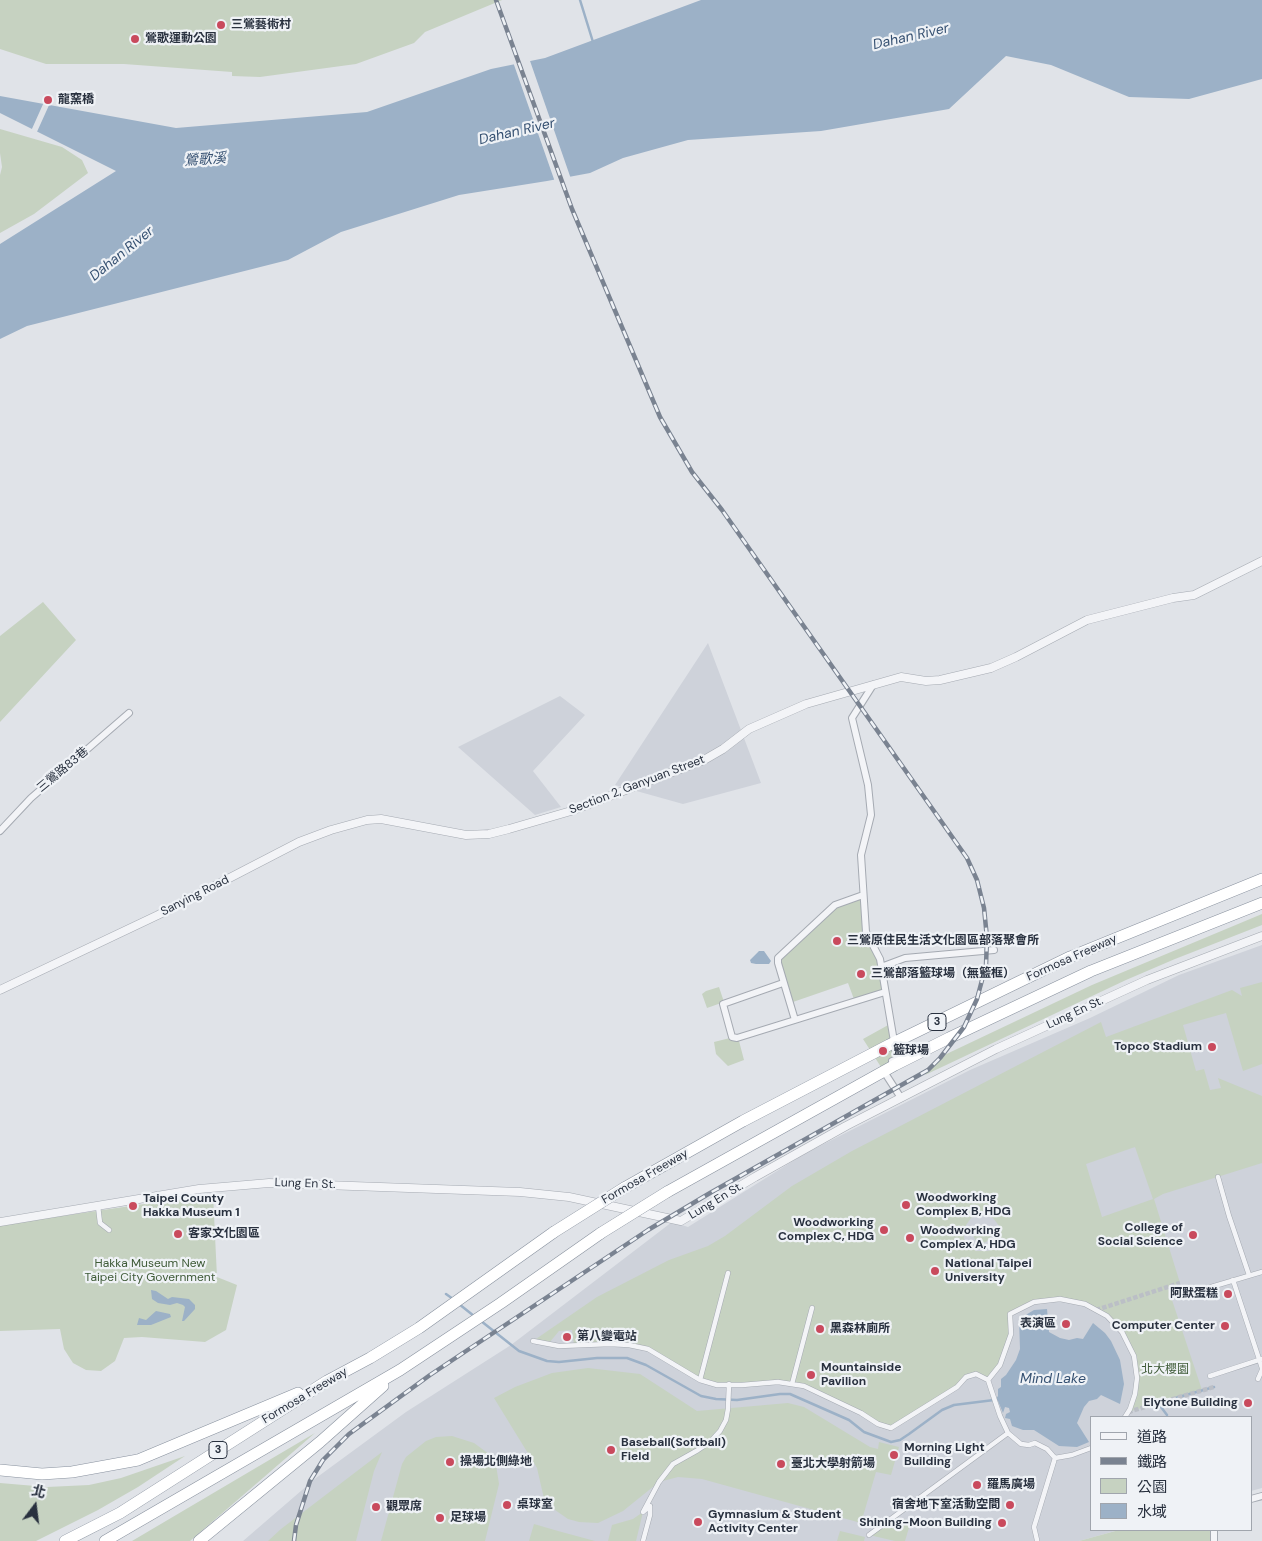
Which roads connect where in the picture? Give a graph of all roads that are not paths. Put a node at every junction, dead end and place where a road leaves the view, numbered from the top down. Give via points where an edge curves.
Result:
1 (1262, 561) edge
2 (874, 685) junction
3 (130, 713) dead end
4 (394, 820) joint
5 (0, 831) edge
6 (1262, 879) edge
7 (863, 895) junction
8 (1262, 903) edge
9 (1262, 936) edge
10 (994, 950) dead end
11 (881, 967) junction
12 (783, 983) junction
13 (0, 990) edge
14 (885, 992) junction
15 (795, 1020) junction
16 (894, 1043) junction
17 (884, 1071) junction
18 (901, 1098) junction
19 (1218, 1177) dead end
20 (98, 1206) junction
21 (0, 1222) edge
22 (110, 1230) dead end
23 (1262, 1272) edge
24 (728, 1273) dead end
25 (1250, 1275) junction
26 (1233, 1280) junction
27 (1184, 1295) dead end
28 (812, 1308) dead end
29 (533, 1341) dead end
30 (1260, 1360) edge
31 (1262, 1369) edge
32 (400, 1370) junction
33 (1210, 1376) dead end
34 (1258, 1379) dead end
35 (700, 1380) junction
36 (988, 1380) junction
37 (327, 1381) junction
38 (729, 1384) junction
39 (792, 1384) junction
40 (1126, 1416) edge
41 (1008, 1433) junction
42 (1090, 1448) edge
43 (1055, 1458) junction
44 (0, 1470) edge
45 (216, 1528) junction
46 (870, 1534) dead end
47 (1037, 1540) edge
48 (65, 1541) edge
49 (105, 1541) edge
50 (199, 1541) edge
51 (204, 1541) edge
52 (643, 1541) edge

1 - 2 street, Section 2, Ganyuan Street via 1194,594 1087,620 990,668 940,680 926,682 901,677
2 - 4 street, Section 2, Ganyuan Street via 806,704 749,728 723,749 698,762 571,811 509,829 466,835
2 - 7 street via 852,718 868,785 871,815 861,855
3 - 5 street, 三鶯路83巷 via 30,798
4 - 13 street, Sanying Road via 368,820 300,842 158,915
6 - 16 highway, Formosa Freeway / 3 via 1070,957
7 - 11 street via 866,932
7 - 12 street via 835,905 778,958
8 - 17 highway, Formosa Freeway / 3 via 1091,971
9 - 18 street, Lung En St. via 1147,980 996,1049
10 - 11 street via 905,958
11 - 14 street
12 - 15 street
12 - 15 street via 723,1004 732,1037
14 - 15 street
14 - 16 street
16 - 17 street via 897,1059 881,1067
16 - 37 highway, Formosa Freeway / 3, bridge via 624,1188 554,1232 419,1328
17 - 18 street
17 - 32 highway, Formosa Freeway / 3, bridge via 667,1192
18 - 20 street, Lung En St. via 755,1177 681,1222 569,1197 520,1192 269,1183 199,1189
19 - 25 street
20 - 21 street, Lung En St.
20 - 22 street via 100,1223
23 - 25 street
24 - 35 street
25 - 26 street
26 - 27 street
26 - 30 street
28 - 39 street
29 - 35 street via 559,1346 610,1344 648,1349
30 - 31 street
30 - 33 street
31 - 34 street
32 - 45 highway via 320,1442
32 - 49 highway, Formosa Freeway / 3
35 - 38 street
36 - 39 street via 976,1374 966,1377 956,1387 891,1428 820,1393
36 - 40 street via 1000,1365 1011,1334 1010,1314 1034,1302 1060,1299 1085,1304 1107,1316 1122,1332 1134,1356 1135,1394
36 - 41 street
37 - 44 highway via 138,1460 72,1472 42,1474
37 - 48 highway, Formosa Freeway / 3 via 120,1513
38 - 39 street
38 - 52 street via 726,1420 720,1431 710,1442 672,1464 665,1472 643,1512 650,1506
41 - 43 street via 1021,1444 1035,1443 1047,1449
41 - 46 street
42 - 43 street
43 - 47 street via 1034,1527
45 - 50 highway
45 - 51 highway

